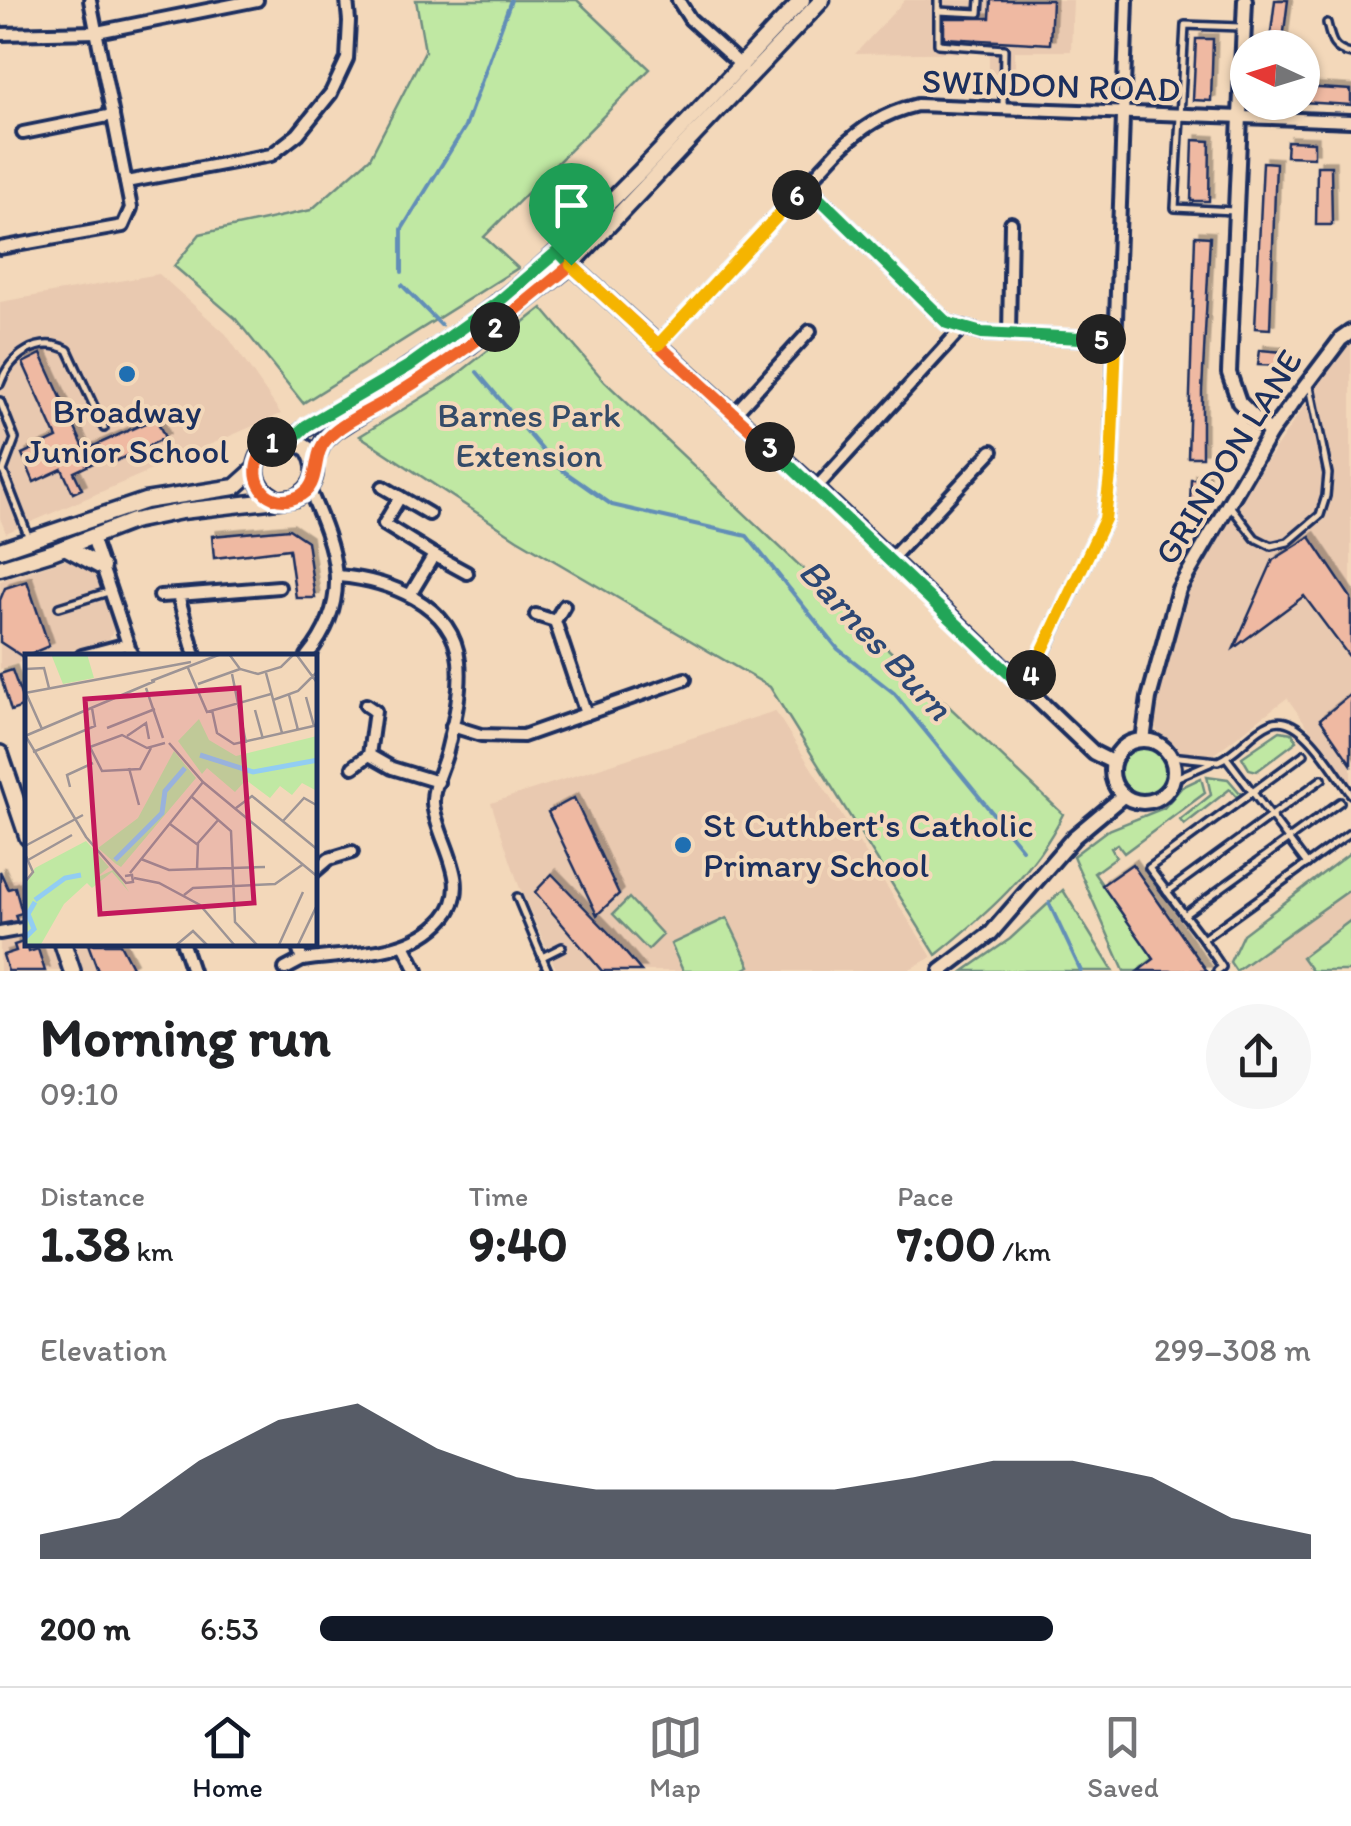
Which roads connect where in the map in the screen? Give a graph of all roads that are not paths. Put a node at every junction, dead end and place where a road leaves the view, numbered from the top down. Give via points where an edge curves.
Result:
1 (90, 0) edge
2 (257, 0) edge
3 (347, 0) edge
4 (678, 0) edge
5 (802, 0) edge
6 (822, 0) edge
7 (938, 0) edge
8 (980, 0) edge
9 (1126, 0) edge
10 (1245, 0) edge
11 (938, 10) junction
12 (1327, 23) dead end
13 (1244, 27) junction
14 (1244, 30) edge
15 (97, 32) junction
16 (0, 34) edge
17 (1351, 54) edge
18 (746, 70) junction
19 (1003, 109) junction
20 (113, 115) junction
21 (1123, 115) junction
22 (1179, 116) junction
23 (1230, 118) edge
24 (1241, 120) edge
25 (1296, 120) edge
26 (1351, 122) edge
27 (23, 132) dead end
28 (126, 182) junction
29 (806, 185) junction
30 (1237, 211) junction
31 (1011, 223) dead end
32 (0, 248) edge
33 (558, 251) junction
34 (571, 265) junction
35 (963, 328) junction
36 (810, 331) dead end
37 (1351, 332) edge
38 (1009, 334) junction
39 (1116, 340) junction
40 (658, 345) junction
41 (1308, 382) junction
42 (0, 384) edge
43 (0, 402) edge
44 (734, 414) junction
45 (104, 428) dead end
46 (1270, 433) junction
47 (292, 439) junction
48 (992, 451) dead end
49 (314, 460) junction
50 (255, 468) junction
51 (383, 487) dead end
52 (309, 488) junction
53 (816, 488) junction
54 (400, 497) junction
55 (276, 498) junction
56 (1229, 505) junction
57 (429, 514) dead end
58 (92, 537) junction
59 (30, 541) junction
60 (65, 547) junction
61 (0, 550) edge
62 (434, 555) junction
63 (889, 561) junction
64 (0, 568) edge
65 (102, 568) junction
66 (467, 573) dead end
67 (338, 576) junction
68 (279, 587) dead end
69 (110, 591) junction
70 (178, 595) junction
71 (160, 596) dead end
72 (410, 596) junction
73 (564, 606) dead end
74 (59, 607) dead end
75 (536, 615) dead end
76 (555, 621) junction
77 (130, 650) edge
78 (98, 654) edge
79 (194, 654) edge
80 (309, 654) edge
81 (685, 679) dead end
82 (1025, 689) junction
83 (366, 706) dead end
84 (586, 714) junction
85 (452, 726) junction
86 (1143, 740) junction
87 (0, 754) edge
88 (1304, 754) dead end
89 (369, 755) junction
90 (1170, 756) junction
91 (1226, 757) junction
92 (1218, 760) junction
93 (1112, 762) junction
94 (353, 767) dead end
95 (1173, 778) junction
96 (1322, 780) dead end
97 (438, 782) junction
98 (1252, 792) junction
99 (1351, 794) edge
100 (1124, 796) junction
101 (1340, 802) dead end
102 (1270, 815) junction
103 (25, 828) edge
104 (1351, 832) edge
105 (1288, 839) junction
106 (352, 852) dead end
107 (1307, 864) junction
108 (318, 868) edge
109 (1167, 892) junction
110 (517, 898) dead end
111 (1184, 915) junction
112 (25, 929) edge
113 (0, 933) edge
114 (1203, 939) junction
115 (64, 946) edge
116 (184, 946) edge
117 (298, 946) edge
118 (404, 946) junction
119 (562, 947) dead end
120 (542, 957) junction
121 (302, 960) junction
122 (285, 970) edge
123 (1221, 970) edge
124 (72, 971) edge
125 (192, 971) edge
126 (417, 971) edge
127 (548, 971) edge
128 (941, 971) edge

1 - 15 street
2 - 15 street
3 - 28 street via 346,59 332,94 298,134 272,155
4 - 18 street
5 - 18 main road
6 - 18 main road
7 - 11 lane
8 - 11 lane via 979,12
9 - 21 street
10 - 13 street
11 - 19 lane via 938,44 1004,49
12 - 17 lane via 1333,46
13 - 14 street
13 - 22 lane via 1185,25
15 - 16 street
15 - 20 street
18 - 33 main road
18 - 34 main road
19 - 21 street, SWINDON ROAD
19 - 29 street, SWINDON ROAD via 891,111 859,129
20 - 27 street
20 - 28 street
21 - 22 street, SWINDON ROAD
21 - 39 street
22 - 23 street, SWINDON ROAD
22 - 30 lane via 1175,208
24 - 30 street
25 - 26 street, SWINDON ROAD
28 - 32 street via 132,208 123,226
29 - 35 street via 947,323
29 - 40 street, SWINDON ROAD
30 - 46 street via 1229,373 1239,402
31 - 38 street
33 - 34 main road
33 - 47 main road via 452,336
34 - 40 street
34 - 49 main road via 469,346 335,431
35 - 38 street
35 - 53 street
36 - 44 street
37 - 41 street, GRINDON LANE
38 - 39 street
39 - 82 street via 1105,519
40 - 44 street
41 - 46 street, GRINDON LANE
41 - 56 lane via 1328,474 1320,515 1288,542 1271,546 1255,538
42 - 45 lane via 18,356 36,346 62,346
43 - 59 lane via 15,439 3,472
44 - 53 street
46 - 56 street, GRINDON LANE
47 - 49 main road
47 - 50 main road via 270,442
48 - 63 street
49 - 52 main road
50 - 55 main road via 261,488
50 - 59 main road via 235,487 145,501
51 - 54 street
52 - 55 main road via 295,498
52 - 67 street
53 - 63 street
54 - 57 street
54 - 62 street via 384,524
55 - 58 main road via 132,521
56 - 86 street, GRINDON LANE via 1180,588
58 - 60 main road
58 - 65 street
59 - 61 main road
60 - 64 main road
60 - 65 main road
62 - 66 street
62 - 72 street
63 - 82 street
65 - 69 street
67 - 72 street via 364,578
67 - 80 street via 335,605
68 - 70 street
69 - 74 lane
69 - 77 street
70 - 71 street
70 - 79 street
72 - 85 street via 433,610 459,657
73 - 76 street
75 - 76 street
76 - 84 street
77 - 78 street
81 - 84 street
82 - 93 street
83 - 89 street via 375,711
84 - 85 street via 523,736 481,736
85 - 97 street
86 - 90 street
86 - 93 street via 1120,749
87 - 103 main road
88 - 98 lane
89 - 94 street
89 - 97 street
90 - 92 lane
90 - 95 street
91 - 92 lane
91 - 98 lane
91 - 99 lane via 1271,723 1288,721 1303,730
92 - 95 lane
93 - 100 street via 1112,778
95 - 100 street via 1156,799
96 - 102 lane
97 - 118 street via 436,821 456,890 434,930
98 - 102 lane
98 - 109 lane via 1149,868
100 - 128 street via 1074,836 991,932
101 - 105 lane
102 - 105 lane
102 - 109 lane
104 - 107 lane
105 - 107 lane
105 - 111 lane
106 - 108 street
107 - 114 lane
109 - 111 lane
110 - 120 lane
111 - 114 lane
112 - 113 street
114 - 123 lane
115 - 124 main road
116 - 125 street
117 - 121 street
118 - 121 street
118 - 126 street
119 - 120 lane
120 - 127 lane
121 - 122 street

